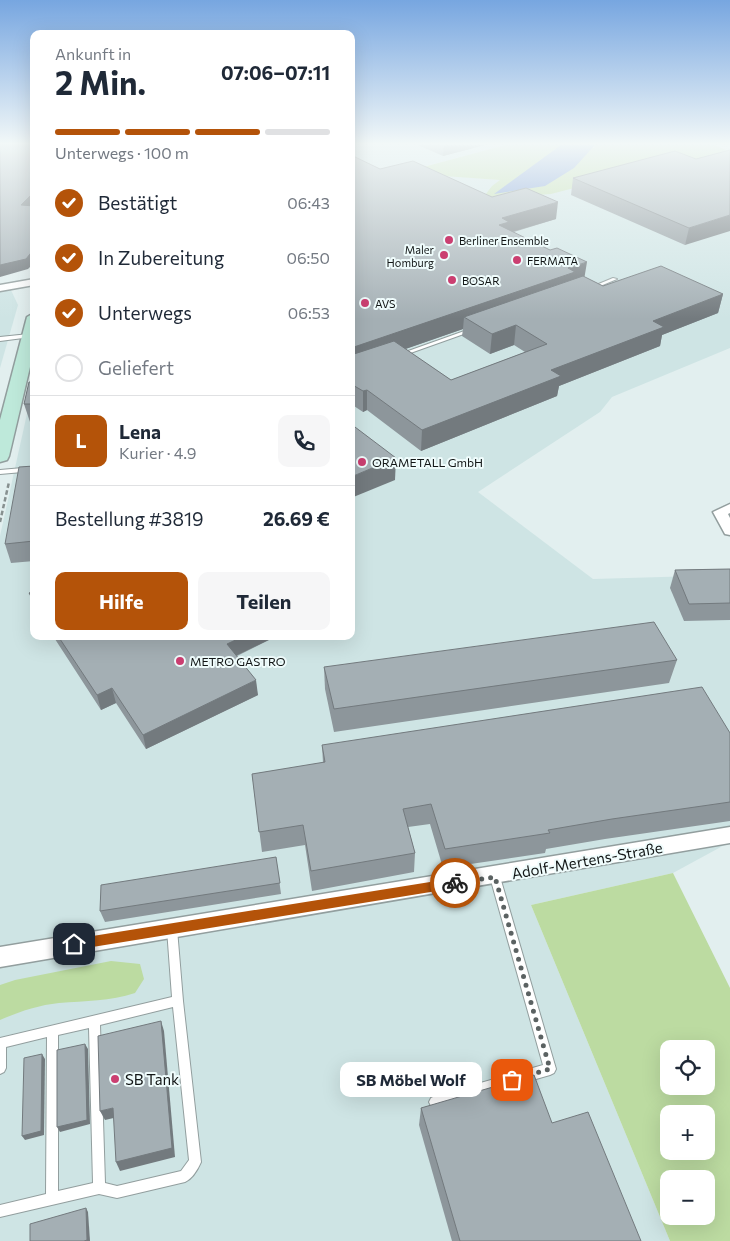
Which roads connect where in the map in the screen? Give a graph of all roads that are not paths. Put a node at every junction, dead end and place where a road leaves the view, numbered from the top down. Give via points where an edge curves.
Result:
1 (615, 279) dead end
2 (30, 283) edge
3 (0, 288) edge
4 (586, 289) edge
5 (483, 326) edge
6 (30, 331) edge
7 (0, 339) edge
8 (30, 340) edge
9 (389, 359) edge
10 (0, 456) edge
11 (30, 468) edge
12 (0, 472) edge
13 (730, 508) edge
14 (730, 531) edge
15 (730, 835) edge
16 (495, 877) junction
17 (172, 927) junction
18 (0, 957) edge
19 (178, 1001) junction
20 (94, 1022) junction
21 (53, 1031) junction
22 (0, 1068) edge
23 (435, 1102) edge
24 (98, 1188) junction
25 (52, 1197) junction
26 (0, 1211) edge

1 - 4 lane
2 - 3 street
5 - 9 lane
6 - 7 lane
8 - 10 main road via 20,389
11 - 12 lane
13 - 14 street via 720,512
15 - 16 street, Adolf-Mertens-Straße
16 - 17 street, Adolf-Mertens-Straße
16 - 23 lane via 550,1069
17 - 18 street, Adolf-Mertens-Straße
17 - 19 lane
19 - 20 lane
19 - 24 lane via 195,1162 185,1176 117,1192
20 - 21 lane
20 - 24 lane
21 - 22 lane via 2,1043
21 - 25 lane
24 - 25 lane
25 - 26 lane

